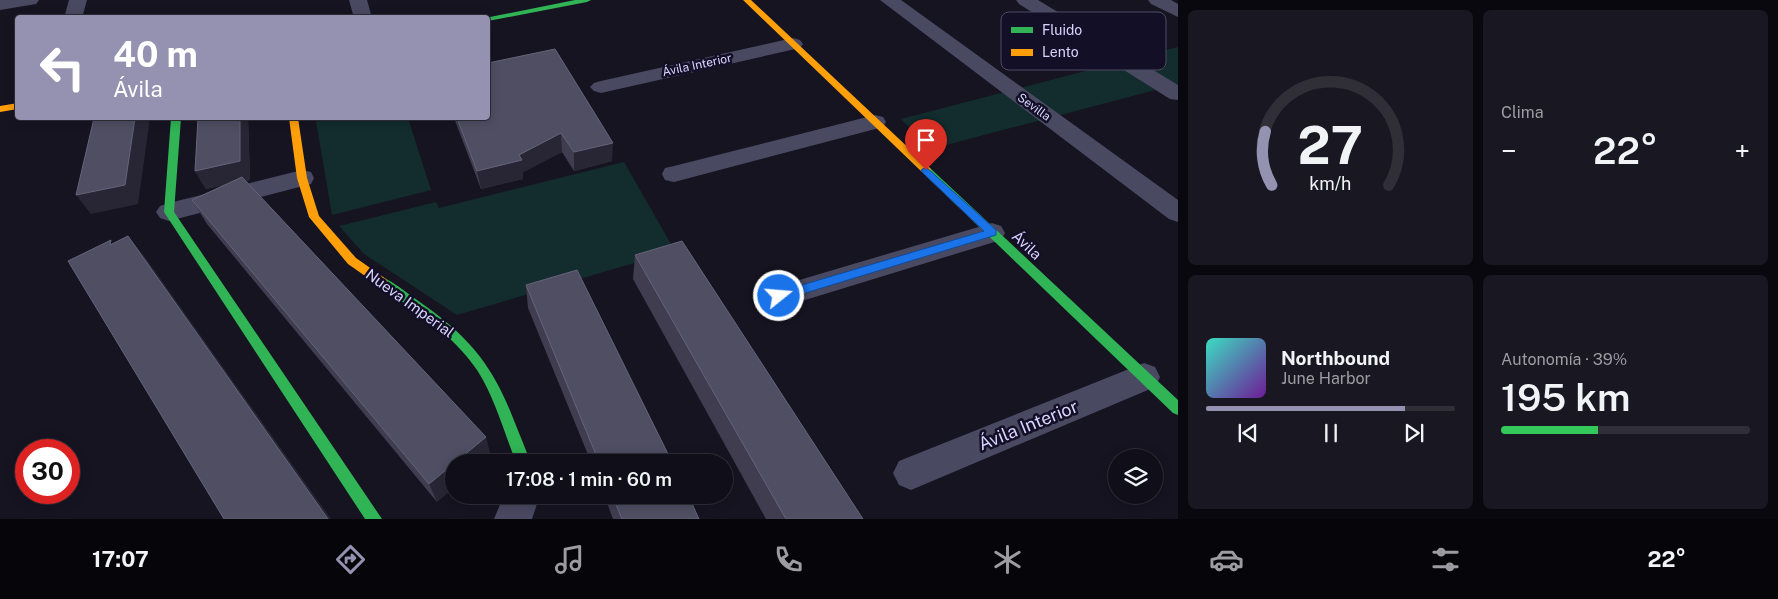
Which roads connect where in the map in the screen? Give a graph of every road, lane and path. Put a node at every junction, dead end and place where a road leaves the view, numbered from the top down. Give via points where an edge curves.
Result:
1 (30, 0) edge
2 (78, 0) edge
3 (358, 0) edge
4 (587, 0) edge
5 (747, 0) edge
6 (889, 0) edge
7 (1025, 0) edge
8 (1157, 0) edge
9 (0, 5) edge
10 (1178, 11) edge
11 (1045, 12) edge
12 (73, 15) edge
13 (362, 15) edge
14 (490, 19) edge
15 (793, 44) junction
16 (1139, 70) edge
17 (601, 87) dead end
18 (1178, 94) edge
19 (15, 106) edge
20 (0, 109) edge
21 (176, 120) edge
22 (293, 120) edge
23 (875, 122) junction
24 (674, 174) dead end
25 (302, 178) junction
26 (169, 212) junction
27 (1178, 213) edge
28 (992, 233) junction
29 (779, 296) dead end
30 (1144, 377) junction
31 (1178, 408) edge
32 (520, 454) edge
33 (911, 473) dead end
34 (519, 504) edge
35 (374, 519) edge
36 (513, 519) edge

1 - 9 street
2 - 12 street
3 - 13 street
4 - 14 street
5 - 15 street, Ávila
6 - 27 street, Sevilla
7 - 11 street
8 - 10 street
15 - 17 street, Ávila Interior
15 - 23 street, Ávila
16 - 18 street
19 - 20 street
21 - 26 street
22 - 25 street, Nueva Imperial
23 - 24 street
23 - 28 street, Ávila
25 - 26 street
25 - 32 street, Nueva Imperial via 314,218 352,261 440,323 476,359 491,382
26 - 35 street
28 - 29 street
28 - 30 street, Ávila
30 - 31 street, Ávila
30 - 33 street, Ávila Interior
34 - 36 street

